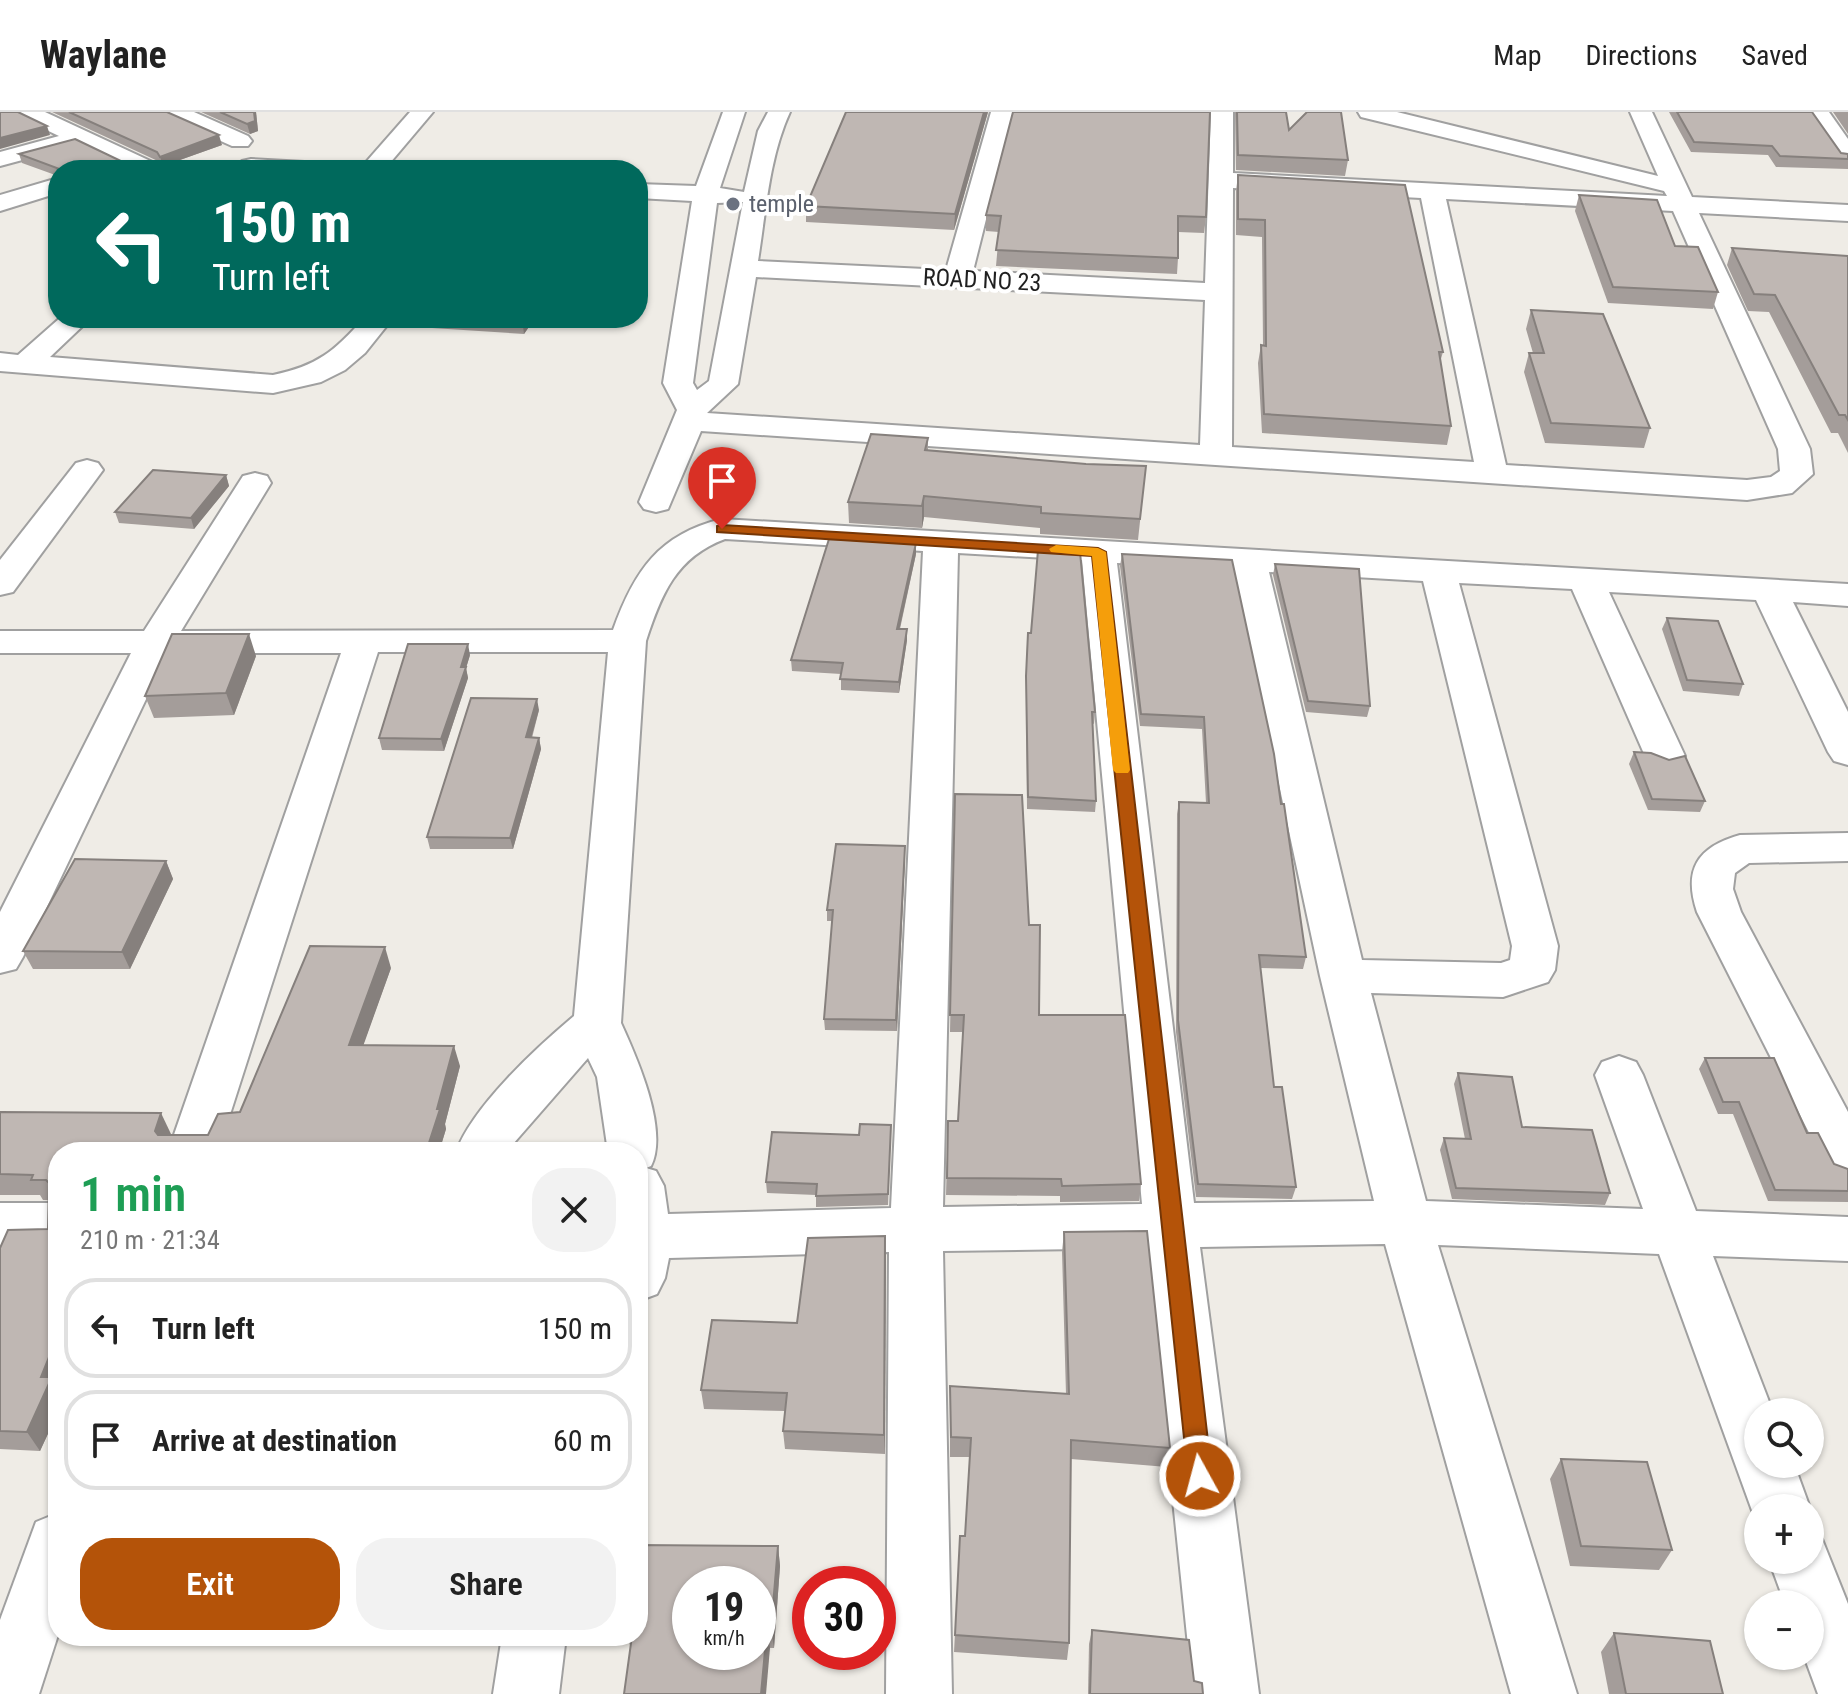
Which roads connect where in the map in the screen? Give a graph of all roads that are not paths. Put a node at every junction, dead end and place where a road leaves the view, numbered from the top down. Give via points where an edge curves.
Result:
1 (27, 112) edge
2 (175, 112) edge
3 (422, 112) edge
4 (734, 112) edge
5 (779, 112) edge
6 (1002, 112) edge
7 (1222, 112) edge
8 (1369, 112) edge
9 (1641, 112) edge
10 (1817, 112) edge
11 (77, 138) junction
12 (240, 141) dead end
13 (1848, 156) edge
14 (0, 159) edge
15 (126, 160) edge
16 (380, 160) edge
17 (1221, 180) junction
18 (48, 188) edge
19 (648, 192) edge
20 (1432, 192) junction
21 (705, 196) junction
22 (757, 196) junction
23 (1678, 196) junction
24 (0, 203) edge
25 (1848, 213) edge
26 (745, 268) junction
27 (957, 279) junction
28 (1219, 292) junction
29 (63, 328) edge
30 (370, 328) edge
31 (12, 363) edge
32 (690, 415) junction
33 (1216, 457) junction
34 (87, 470) dead end
35 (1492, 473) junction
36 (255, 483) dead end
37 (656, 502) dead end
38 (941, 542) junction
39 (1098, 552) junction
40 (1249, 561) junction
41 (1438, 569) junction
42 (1585, 579) junction
43 (0, 584) edge
44 (1769, 590) junction
45 (1848, 595) edge
46 (364, 640) junction
47 (628, 641) junction
48 (0, 642) edge
49 (155, 642) junction
50 (1848, 752) edge
51 (1665, 756) edge
52 (1848, 847) edge
53 (0, 957) edge
54 (1343, 976) junction
55 (597, 1023) junction
56 (1619, 1075) dead end
57 (196, 1142) edge
58 (485, 1142) edge
59 (631, 1142) edge
60 (1848, 1160) edge
61 (1405, 1222) junction
62 (0, 1225) edge
63 (48, 1225) edge
64 (1171, 1227) junction
65 (916, 1229) junction
66 (1676, 1231) junction
67 (1848, 1239) edge
68 (648, 1250) edge
69 (1744, 1412) edge
70 (48, 1572) edge
71 (1805, 1574) edge
72 (533, 1646) edge
73 (1848, 1688) edge
74 (6, 1694) edge
75 (526, 1694) edge
76 (919, 1694) edge
77 (1226, 1694) edge
78 (1544, 1694) edge

1 - 11 street
2 - 12 street
3 - 16 street
4 - 21 street
5 - 22 street
6 - 27 street
7 - 17 street
8 - 23 street
9 - 23 street
10 - 13 street
11 - 14 street
11 - 15 street
17 - 20 street
17 - 28 street
18 - 24 street
19 - 21 street
20 - 23 street
20 - 35 street
21 - 22 street
21 - 32 street via 678,383
22 - 26 street
23 - 25 street
23 - 35 street via 1794,449 1797,474 1780,486 1747,490
26 - 27 street, ROAD NO 23
26 - 32 street via 723,384
27 - 28 street, ROAD NO 23
28 - 33 street
29 - 31 street
30 - 31 street via 343,360 316,376 273,384
32 - 33 street
32 - 37 street
33 - 35 street
34 - 43 street
36 - 49 street
38 - 39 street
38 - 47 street via 722,529 702,535 666,562 647,585
38 - 65 street
39 - 40 street
39 - 64 street
40 - 41 street
40 - 54 street
41 - 42 street
41 - 54 street via 1535,946 1532,970 1503,980
42 - 44 street
42 - 51 street
44 - 45 street
44 - 50 street
46 - 47 street
46 - 49 street
46 - 57 street
47 - 55 street
48 - 49 street
49 - 53 street
52 - 60 street via 1740,849 1715,866 1711,889
54 - 61 street
55 - 58 street via 557,1058
55 - 59 street via 621,1077
56 - 66 street
61 - 64 street
61 - 66 street
61 - 78 street
62 - 63 street
64 - 65 street
64 - 77 street
65 - 68 street
65 - 76 street
66 - 67 street
66 - 69 street
70 - 74 street
71 - 73 street
72 - 75 street

